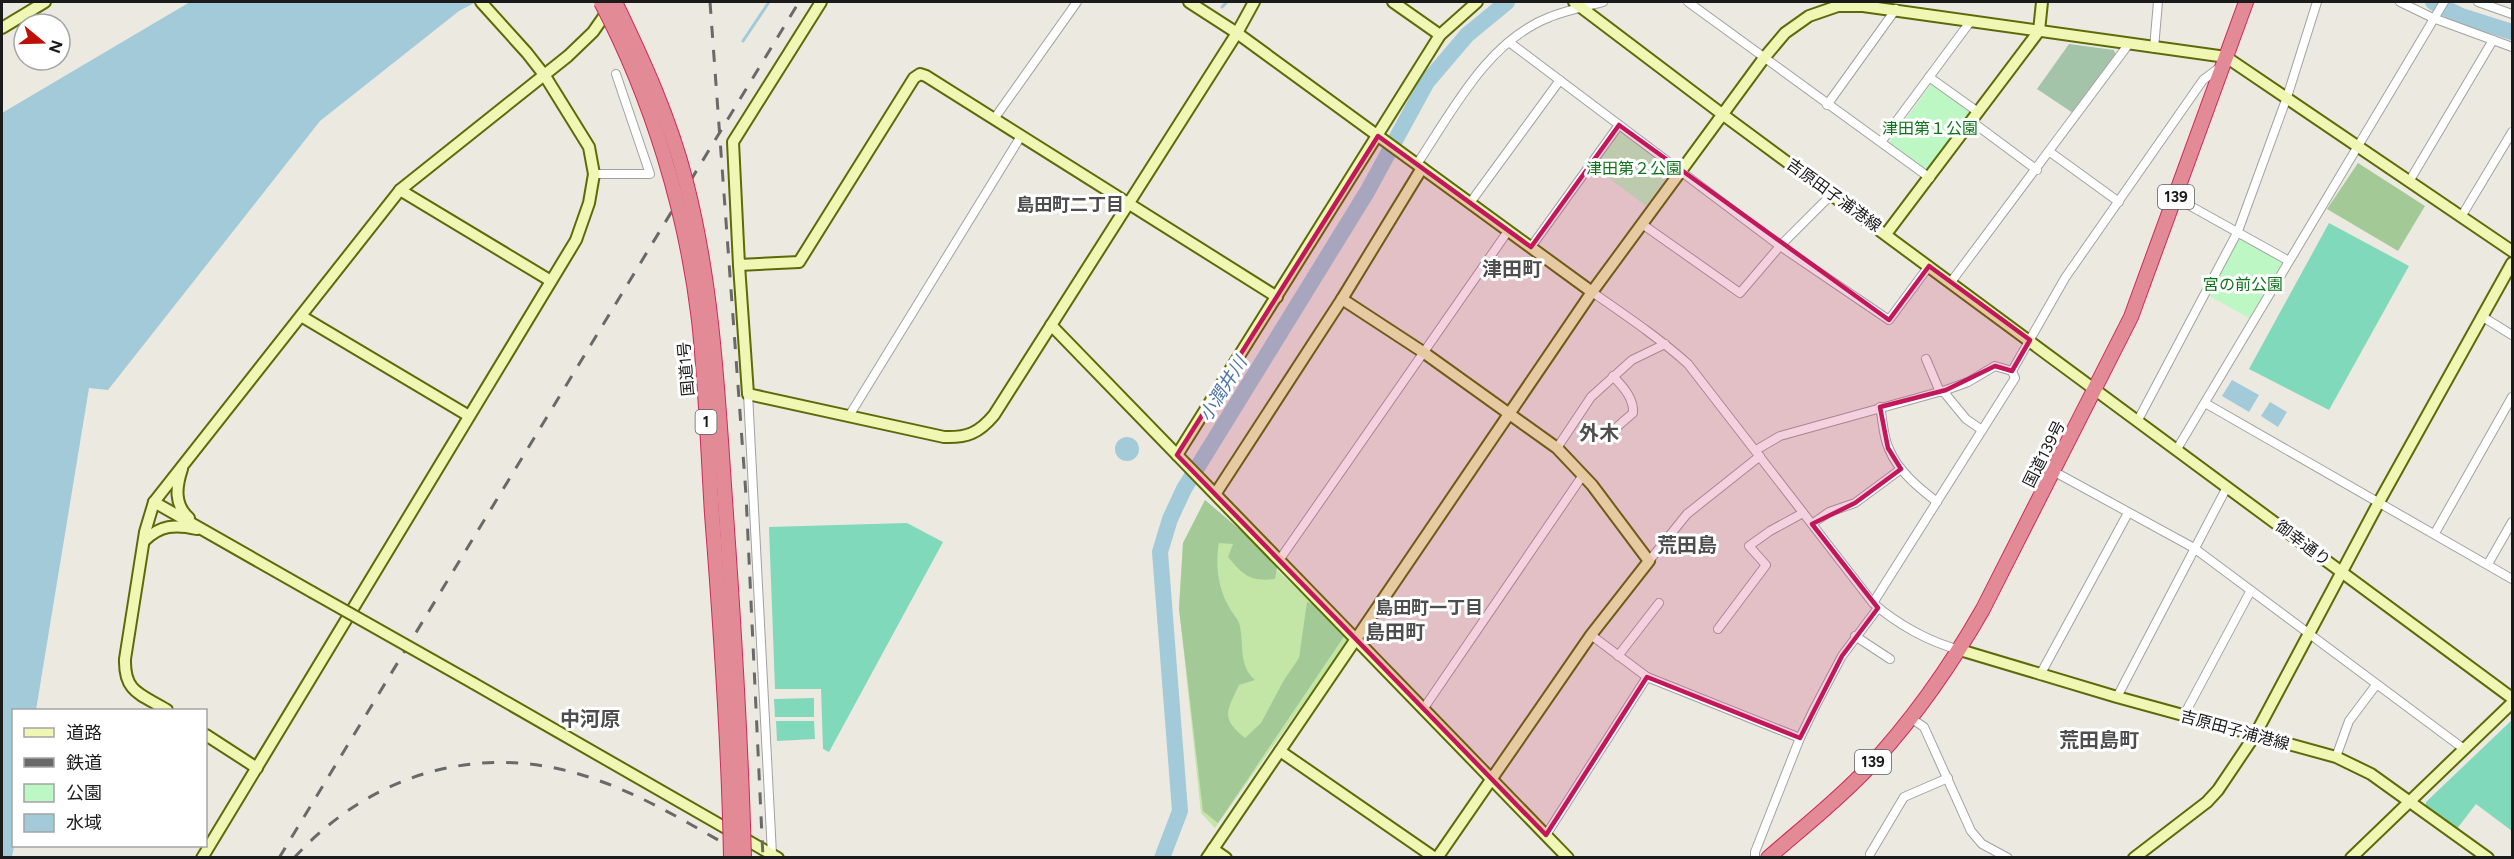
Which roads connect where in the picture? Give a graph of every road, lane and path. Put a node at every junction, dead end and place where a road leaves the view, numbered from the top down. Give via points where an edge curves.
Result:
1 (45, 2) edge
2 (601, 2) edge
3 (615, 2) edge
4 (821, 2) edge
5 (1077, 2) edge
6 (1189, 2) edge
7 (1254, 2) edge
8 (1393, 2) edge
9 (1477, 2) edge
10 (1603, 2) edge
11 (1688, 2) edge
12 (2042, 2) edge
13 (2158, 2) edge
14 (2246, 2) edge
15 (2317, 2) edge
16 (2400, 2) edge
17 (2444, 2) edge
18 (2478, 2) edge
19 (483, 3) edge
20 (1577, 4) edge
21 (1837, 4) edge
22 (1896, 9) junction
23 (2512, 12) edge
24 (2433, 18) junction
25 (1970, 22) junction
26 (2, 28) edge
27 (2039, 31) junction
28 (1237, 33) junction
29 (1440, 35) junction
30 (2493, 40) junction
31 (1509, 42) junction
32 (2128, 45) junction
33 (2512, 47) edge
34 (2154, 48) junction
35 (1764, 58) junction
36 (2225, 61) junction
37 (616, 74) dead end
38 (545, 76) junction
39 (1929, 77) junction
40 (1560, 80) junction
41 (2287, 97) junction
42 (1827, 105) junction
43 (1722, 114) junction
44 (1974, 117) junction
45 (994, 119) junction
46 (1619, 126) junction
47 (2512, 132) edge
48 (1021, 136) junction
49 (1378, 136) junction
50 (1881, 142) junction
51 (2357, 145) junction
52 (2049, 152) junction
53 (1419, 166) junction
54 (2037, 170) junction
55 (1680, 171) junction
56 (594, 174) junction
57 (1930, 178) junction
58 (2410, 180) junction
59 (400, 190) junction
60 (1832, 194) junction
61 (2176, 198) junction
62 (2119, 202) junction
63 (1470, 203) junction
64 (1127, 204) junction
65 (2462, 217) junction
66 (1642, 224) junction
67 (1508, 231) junction
68 (2238, 231) junction
69 (1886, 234) junction
70 (1780, 246) junction
71 (1531, 247) junction
72 (2512, 251) edge
73 (2289, 261) junction
74 (2512, 263) edge
75 (739, 265) junction
76 (1929, 266) junction
77 (551, 281) junction
78 (1951, 282) junction
79 (1592, 292) junction
80 (1277, 297) junction
81 (1341, 299) junction
82 (301, 316) junction
83 (2483, 317) junction
84 (1051, 325) junction
85 (2512, 335) edge
86 (2030, 340) junction
87 (1665, 344) junction
88 (1423, 352) junction
89 (1926, 359) dead end
90 (2012, 371) junction
91 (1613, 376) junction
92 (2095, 388) junction
93 (1942, 392) junction
94 (748, 393) junction
95 (2512, 397) edge
96 (2205, 403) junction
97 (1880, 407) junction
98 (1508, 415) junction
99 (469, 416) junction
100 (849, 416) junction
101 (2138, 420) junction
102 (1618, 426) dead end
103 (1982, 430) junction
104 (1557, 448) junction
105 (2177, 449) junction
106 (1758, 453) junction
107 (1180, 458) junction
108 (186, 461) junction
109 (1901, 469) junction
110 (2053, 471) junction
111 (1583, 475) junction
112 (2227, 486) junction
113 (1213, 491) junction
114 (154, 502) junction
115 (1937, 502) junction
116 (2379, 502) junction
117 (1803, 513) junction
118 (2128, 513) junction
119 (2512, 522) edge
120 (1812, 524) junction
121 (206, 531) junction
122 (2434, 533) junction
123 (144, 541) junction
124 (2194, 548) junction
125 (1280, 559) junction
126 (1649, 561) junction
127 (2488, 564) junction
128 (2342, 572) junction
129 (2512, 579) edge
130 (2250, 592) junction
131 (1659, 603) dead end
132 (1876, 605) junction
133 (1718, 629) dead end
134 (1591, 635) junction
135 (2308, 635) junction
136 (1855, 636) junction
137 (1356, 638) junction
138 (1960, 650) junction
139 (1618, 656) junction
140 (1890, 659) dead end
141 (2040, 675) junction
142 (1647, 677) junction
143 (2376, 685) junction
144 (2117, 697) junction
145 (2512, 698) edge
146 (2512, 703) edge
147 (1424, 708) junction
148 (163, 709) edge
149 (2184, 715) junction
150 (1912, 719) junction
151 (2255, 735) junction
152 (207, 736) edge
153 (1800, 738) junction
154 (2464, 749) junction
155 (1281, 751) junction
156 (2336, 757) junction
157 (257, 768) junction
158 (1491, 777) junction
159 (1948, 778) junction
160 (2409, 802) junction
161 (1545, 835) junction
162 (1557, 847) junction
163 (1210, 853) edge
164 (1870, 854) dead end
165 (775, 856) edge
166 (202, 858) edge
167 (731, 858) edge
168 (744, 858) edge
169 (1226, 858) edge
170 (1436, 858) edge
171 (1549, 858) edge
172 (1568, 858) edge
173 (1755, 858) edge
174 (1768, 858) edge
175 (2008, 858) edge
176 (2134, 858) edge
177 (2351, 858) edge
178 (2488, 858) edge

1 - 26 street
2 - 167 highway, 国道1号 / 1, bridge via 646,105 663,155 693,280 703,367
3 - 38 street via 593,32
3 - 168 highway, 国道1号 / 1, bridge via 667,121 701,250 712,326 731,582
4 - 75 street via 733,142
5 - 45 street
6 - 28 street
7 - 28 street
8 - 29 street
9 - 29 street
10 - 20 street
11 - 35 street
12 - 27 street
13 - 34 street
14 - 36 highway, 国道139号 / 139
15 - 41 street
16 - 24 street
17 - 24 street
18 - 23 street
19 - 38 street
20 - 31 street
20 - 43 street, 吉原田子浦港線
21 - 22 street
21 - 35 street via 1809,16 1785,33
22 - 25 street
22 - 42 street
24 - 30 street
24 - 51 street
25 - 27 street
25 - 39 street
27 - 32 street
27 - 44 street
28 - 49 street
28 - 64 street
29 - 49 street
30 - 33 street
30 - 58 street
31 - 40 street
31 - 53 street via 1467,89
32 - 34 street
32 - 52 street
34 - 36 street
35 - 42 street
35 - 43 street
36 - 41 street
36 - 61 highway, 国道139号 / 139
36 - 62 street via 2203,80
37 - 56 street via 650,174
38 - 56 street via 589,147
38 - 59 street
39 - 44 street
39 - 50 street
40 - 46 street
40 - 63 street
41 - 51 street
41 - 68 street
42 - 50 street
43 - 55 street
43 - 60 street, 吉原田子浦港線
44 - 54 street
44 - 57 street
45 - 48 street
45 - 75 street via 920,74 799,262
46 - 55 street
46 - 71 street
47 - 65 street
48 - 64 street
48 - 100 street
49 - 53 street
49 - 80 street
50 - 57 street
51 - 58 street
51 - 73 street
52 - 54 street
52 - 62 street
53 - 63 street
53 - 81 street
54 - 78 street
55 - 66 street
55 - 70 street
56 - 77 street via 576,240
57 - 69 street
58 - 65 street
59 - 77 street
59 - 82 street
60 - 69 street, 吉原田子浦港線
60 - 70 street
61 - 68 street
61 - 92 highway, 国道139号 / 139 via 2131,317
62 - 86 street via 2047,305
63 - 67 street
64 - 80 street
64 - 84 street
65 - 72 street
66 - 70 street via 1740,293
66 - 79 street
67 - 71 street
67 - 88 street
68 - 73 street
68 - 101 street
69 - 76 street, 吉原田子浦港線
70 - 76 street via 1889,320
71 - 79 street
73 - 96 street
74 - 83 street
75 - 94 street
76 - 78 street, 吉原田子浦港線
77 - 99 street
78 - 86 street, 吉原田子浦港線
79 - 87 street
79 - 98 street
80 - 107 street
81 - 88 street
81 - 113 street
82 - 99 street
82 - 108 street
83 - 85 street
83 - 116 street
84 - 100 street via 994,415 971,435 944,437
84 - 107 street
86 - 90 street
86 - 92 street, 吉原田子浦港線
87 - 91 street via 1632,360
87 - 106 street via 1688,364
88 - 98 street
88 - 125 street
89 - 93 street
90 - 93 street via 1995,366
90 - 103 street via 2015,378
91 - 102 street via 1633,407 1633,413
91 - 104 street via 1591,397
92 - 101 street, 御幸通り
92 - 110 highway, 国道139号 / 139
93 - 97 street
93 - 103 street via 1966,419
94 - 100 street
94 - 165 street
95 - 122 street
96 - 105 street
96 - 116 street
97 - 106 street via 1780,436
97 - 109 street via 1888,448
98 - 104 street
98 - 137 street
99 - 157 street
101 - 105 street, 御幸通り
103 - 115 street
104 - 111 street
105 - 112 street, 御幸通り
106 - 117 street
106 - 126 street via 1687,514
107 - 113 street
108 - 114 street
108 - 121 street via 177,497 185,514
109 - 115 street
109 - 120 street via 1856,503 1829,512
110 - 118 street
110 - 138 highway, 国道139号 / 139
111 - 126 street
111 - 147 street
112 - 124 street
112 - 128 street, 御幸通り
113 - 125 street
114 - 121 street
114 - 123 street
115 - 132 street
116 - 122 street
116 - 128 street
117 - 120 street
117 - 133 street via 1749,546 1766,565
118 - 124 street
118 - 141 street
119 - 127 street
120 - 132 street
121 - 123 street via 173,526 156,531
121 - 165 street, bridge
122 - 127 street
123 - 148 street via 124,672 131,688
124 - 130 street
124 - 144 street
125 - 137 street
126 - 134 street
127 - 129 street
128 - 135 street
128 - 145 street, 御幸通り
130 - 135 street
130 - 149 street
131 - 139 street
132 - 136 street
132 - 138 street via 1943,646
134 - 139 street
134 - 158 street
135 - 143 street
135 - 151 street
136 - 140 street
136 - 153 street
137 - 147 street
137 - 155 street
138 - 141 street, 吉原田子浦港線
138 - 150 highway, 国道139号 / 139
139 - 142 street
141 - 144 street, 吉原田子浦港線
142 - 153 street
142 - 161 street
143 - 154 street
143 - 156 street via 2349,721
144 - 149 street, 吉原田子浦港線
146 - 154 street
147 - 158 street
149 - 151 street, 吉原田子浦港線
150 - 159 street via 1924,727
150 - 174 highway, 国道139号 / 139 via 1866,770
151 - 156 street, 吉原田子浦港線
151 - 176 street via 2207,802
152 - 157 street
153 - 173 street
154 - 160 street
155 - 163 street
155 - 170 street
156 - 160 street, 吉原田子浦港線 via 2371,774
157 - 166 street
158 - 161 street
158 - 170 street
159 - 164 street via 1904,797
159 - 175 street via 1971,831 1982,844
160 - 177 street
160 - 178 street, 吉原田子浦港線
161 - 162 street
162 - 171 street
162 - 172 street
163 - 169 street

